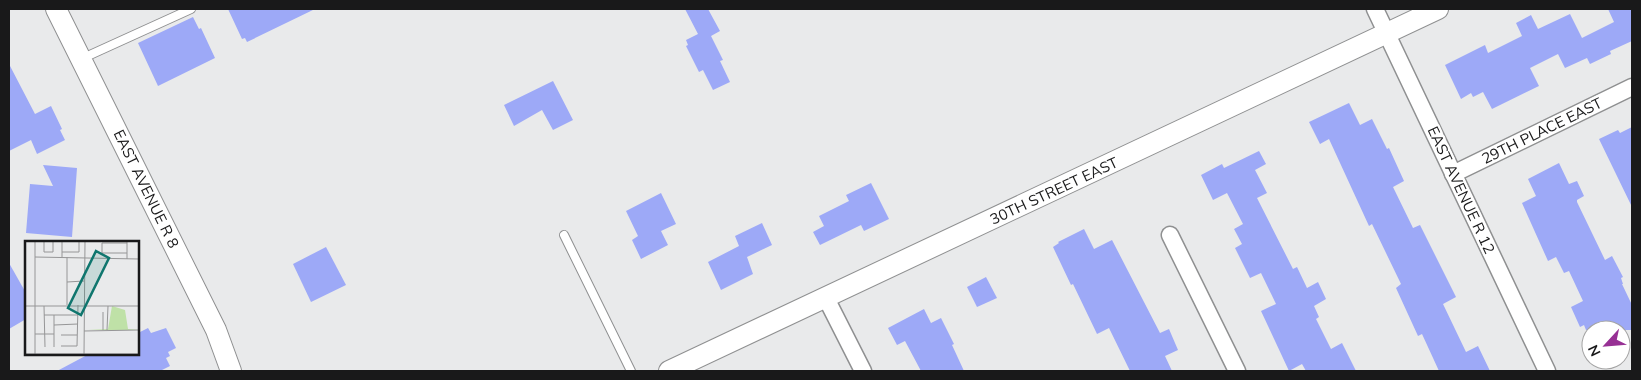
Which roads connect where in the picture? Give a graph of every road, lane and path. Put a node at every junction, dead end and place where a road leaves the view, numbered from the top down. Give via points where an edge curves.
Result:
1 (56, 9) edge
2 (191, 9) edge
3 (1375, 9) edge
4 (1438, 9) edge
5 (1387, 33) junction
6 (81, 59) junction
7 (1632, 87) edge
8 (1453, 174) junction
9 (564, 235) dead end
10 (1170, 235) dead end
11 (826, 298) junction
12 (231, 371) edge
13 (631, 371) edge
14 (669, 371) edge
15 (863, 371) edge
16 (1237, 371) edge
17 (1547, 371) edge

1 - 6 street, EAST AVENUE R 8
2 - 6 lane
3 - 5 street, EAST AVENUE R 12
4 - 5 street, 30TH STREET EAST
5 - 8 street, EAST AVENUE R 12
5 - 11 street, 30TH STREET EAST
6 - 12 street, EAST AVENUE R 8 via 216,330
7 - 8 street, 29TH PLACE EAST
8 - 17 street, EAST AVENUE R 12
9 - 13 lane
10 - 16 street
11 - 14 street, 30TH STREET EAST
11 - 15 street

